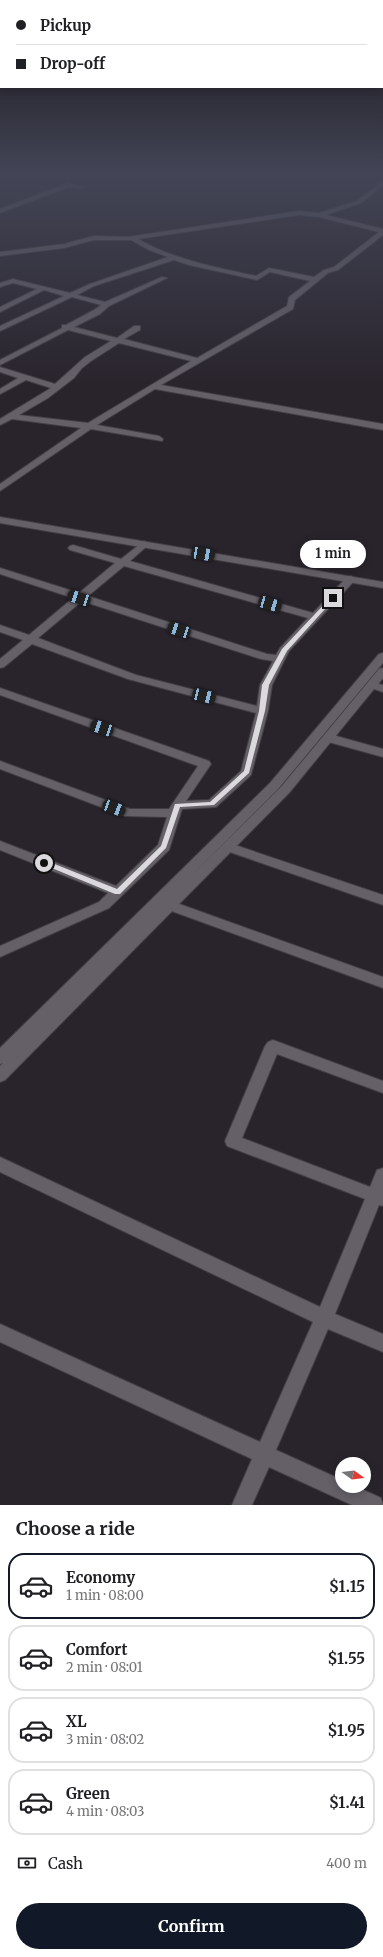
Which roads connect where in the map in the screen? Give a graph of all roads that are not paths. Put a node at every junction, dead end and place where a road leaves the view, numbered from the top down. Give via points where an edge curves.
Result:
1 (67, 245) edge
2 (145, 245) edge
3 (366, 245) edge
4 (0, 254) edge
5 (176, 257) junction
6 (164, 278) dead end
7 (316, 280) junction
8 (0, 285) edge
9 (43, 288) junction
10 (72, 294) junction
11 (106, 304) junction
12 (0, 310) edge
13 (65, 327) junction
14 (137, 328) dead end
15 (0, 329) edge
16 (117, 341) junction
17 (197, 360) junction
18 (0, 363) edge
19 (0, 369) edge
20 (25, 377) junction
21 (154, 386) junction
22 (56, 387) junction
23 (0, 392) edge
24 (0, 415) edge
25 (10, 417) junction
26 (0, 422) edge
27 (89, 426) junction
28 (383, 427) edge
29 (159, 439) dead end
30 (0, 488) edge
31 (0, 520) edge
32 (144, 544) junction
33 (73, 548) dead end
34 (122, 562) junction
35 (0, 572) edge
36 (350, 579) junction
37 (383, 584) edge
38 (79, 598) junction
39 (315, 617) junction
40 (0, 628) edge
41 (31, 639) junction
42 (383, 656) edge
43 (280, 659) junction
44 (0, 665) edge
45 (383, 671) edge
46 (377, 687) edge
47 (0, 691) edge
48 (262, 711) junction
49 (329, 738) junction
50 (383, 753) edge
51 (0, 765) edge
52 (176, 809) junction
53 (0, 845) edge
54 (229, 847) junction
55 (118, 892) junction
56 (383, 900) edge
57 (171, 906) junction
58 (0, 952) edge
59 (383, 982) edge
60 (0, 1058) edge
61 (0, 1076) edge
62 (383, 1087) edge
63 (0, 1164) edge
64 (383, 1175) edge
65 (378, 1198) edge
66 (324, 1318) junction
67 (0, 1333) edge
68 (383, 1343) edge
69 (264, 1454) junction
70 (242, 1505) edge
71 (374, 1505) edge

1 - 4 street
2 - 5 street
3 - 7 street via 336,269 326,271
5 - 7 street via 189,263 257,278 269,270
5 - 10 street
6 - 11 street
7 - 17 street via 292,299 290,307
8 - 9 street via 13,281
9 - 10 street
9 - 12 street
10 - 11 street
10 - 15 street
11 - 13 street via 97,312
13 - 16 street
13 - 18 street
14 - 16 street
16 - 17 street
16 - 22 street via 79,366
17 - 21 street
19 - 20 street
20 - 22 street
20 - 23 street
21 - 27 street
21 - 28 street
22 - 25 street
24 - 25 street
25 - 26 street
25 - 27 street
27 - 29 street
27 - 30 street
31 - 32 street
32 - 34 street
32 - 36 street
33 - 34 street
34 - 38 street
34 - 39 street
35 - 38 street
36 - 37 street
36 - 39 street
38 - 41 street
38 - 43 street via 265,657
39 - 43 street via 284,650
40 - 41 street
41 - 44 street
41 - 48 street via 132,677
42 - 60 street via 274,786
43 - 48 street via 266,685
45 - 46 street
46 - 49 street
47 - 52 street via 205,764
48 - 52 street via 247,772 212,804
49 - 50 street
49 - 54 street via 285,790
51 - 52 street via 129,813
52 - 55 street via 164,847
53 - 55 street
54 - 56 street
54 - 57 street
55 - 58 street via 104,905
57 - 59 street
57 - 61 street
62 - 65 street via 273,1046 233,1141
63 - 66 street
64 - 65 street
65 - 66 street
66 - 68 street
66 - 69 street
67 - 69 street
69 - 70 street
69 - 71 street

